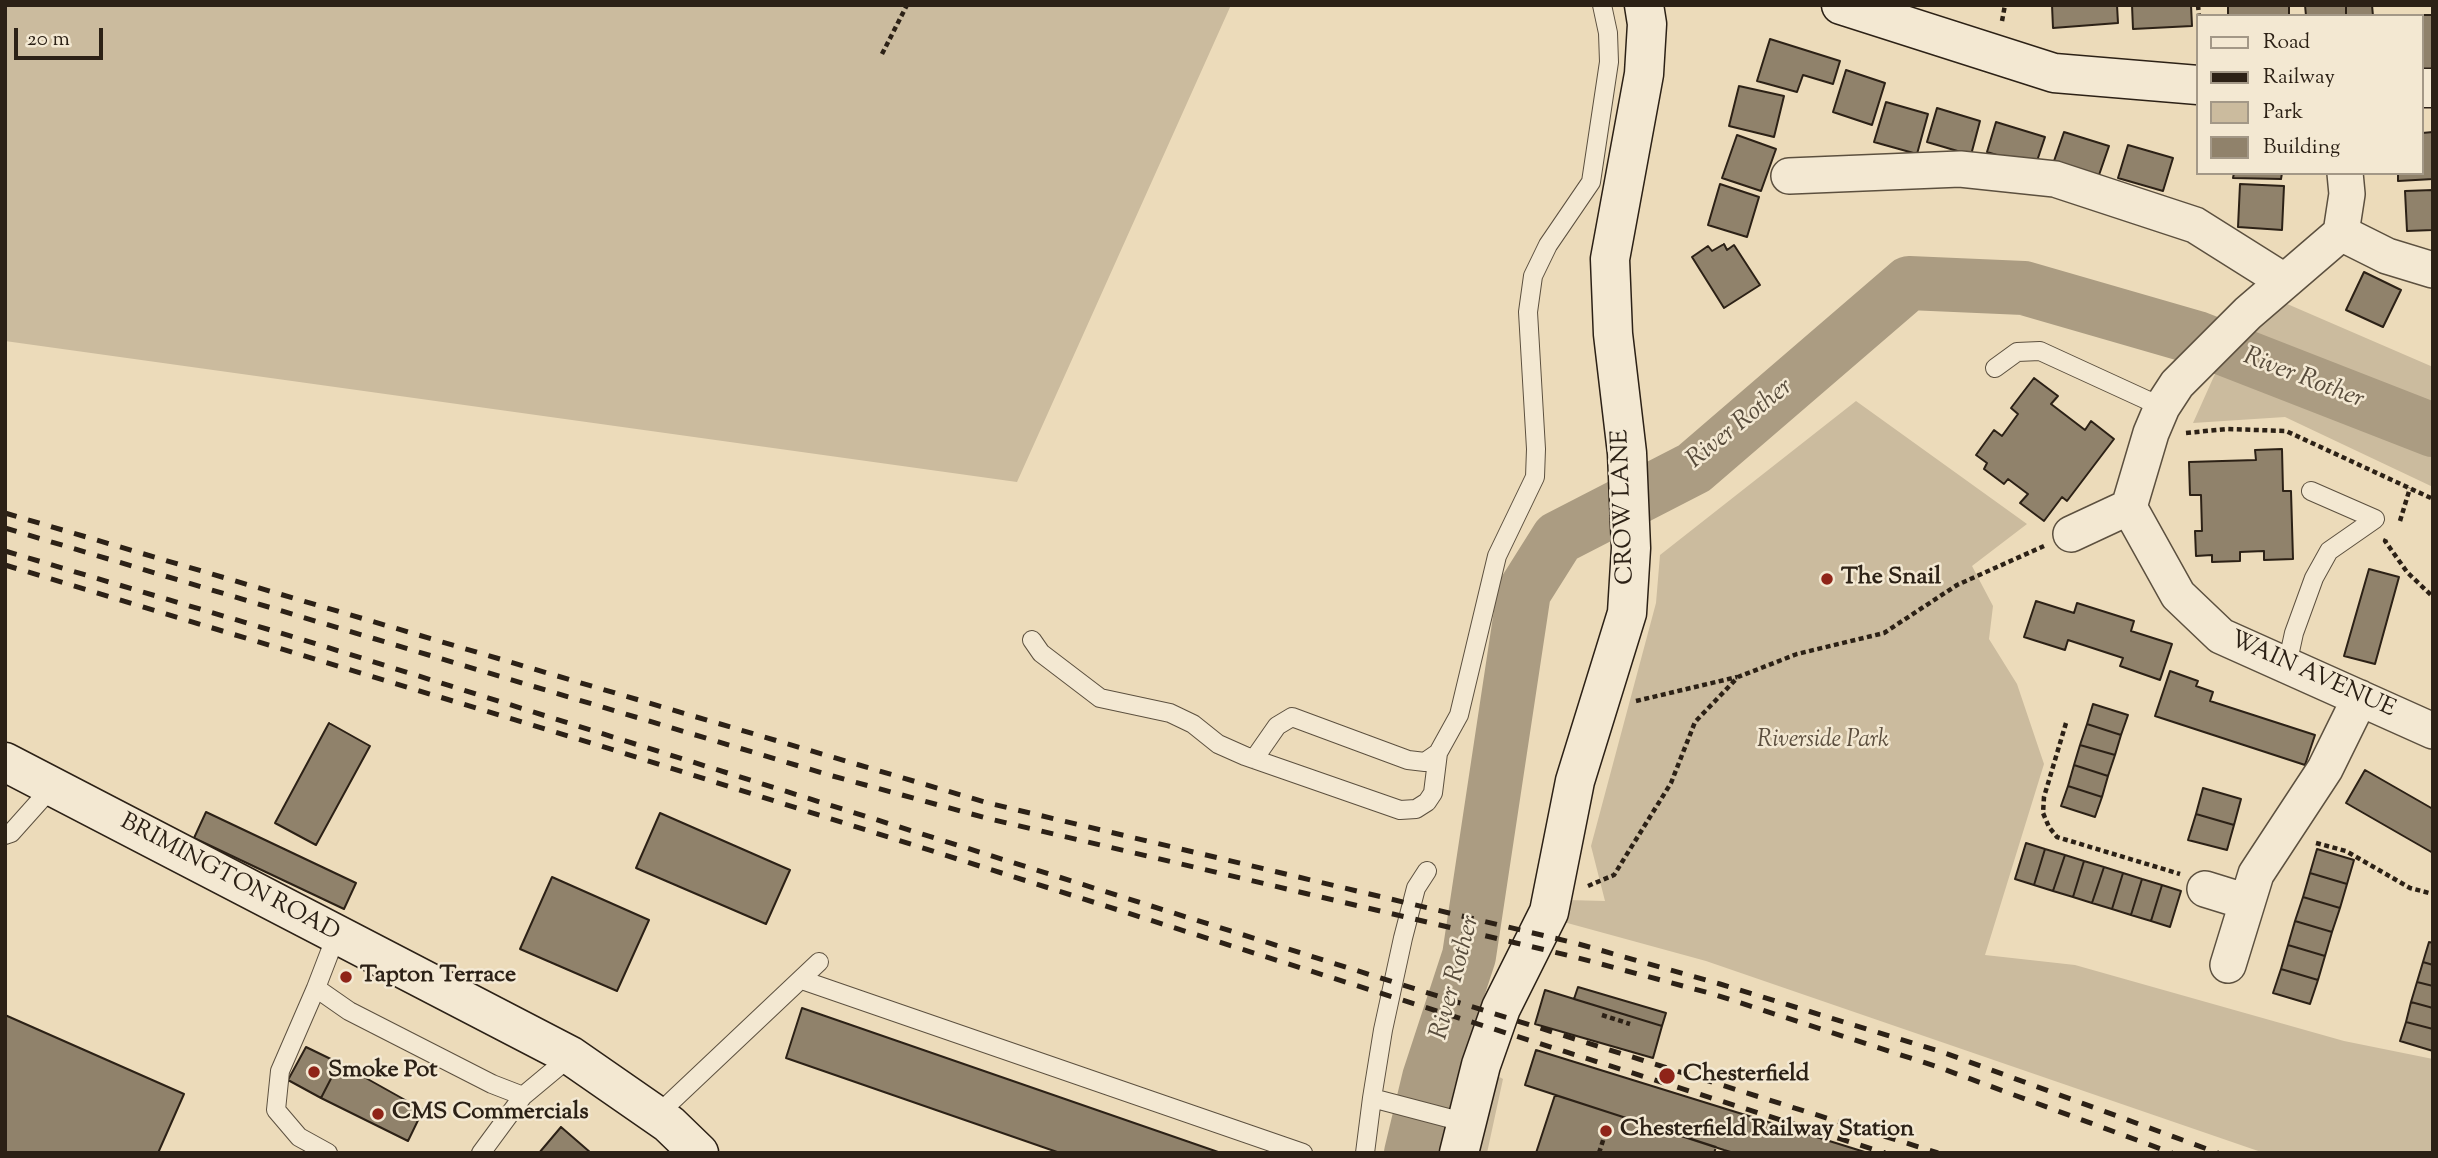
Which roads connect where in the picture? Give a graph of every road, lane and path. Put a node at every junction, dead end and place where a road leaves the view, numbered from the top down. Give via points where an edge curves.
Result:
1 (907, 5) edge
2 (1602, 5) edge
3 (1644, 5) edge
4 (1841, 5) edge
5 (882, 54) dead end
6 (2196, 85) edge
7 (2346, 175) edge
8 (1789, 176) dead end
9 (2341, 233) junction
10 (2433, 270) edge
11 (2284, 281) junction
12 (1994, 368) dead end
13 (2163, 408) junction
14 (2410, 488) junction
15 (2311, 491) dead end
16 (2433, 499) edge
17 (2129, 507) junction
18 (2398, 525) dead end
19 (2391, 533) dead end
20 (2071, 534) joint
21 (2385, 541) junction
22 (2375, 545) dead end
23 (2433, 597) edge
24 (1032, 640) dead end
25 (2287, 665) junction
26 (1738, 677) junction
27 (2360, 698) junction
28 (1598, 709) junction
29 (2066, 723) dead end
30 (2433, 731) edge
31 (1438, 753) junction
32 (1254, 759) junction
33 (5, 762) edge
34 (53, 786) junction
35 (2282, 833) junction
36 (5, 835) edge
37 (1427, 871) dead end
38 (2197, 882) joint
39 (1554, 893) junction
40 (2433, 894) edge
41 (2247, 902) junction
42 (337, 936) junction
43 (819, 962) dead end
44 (2228, 965) dead end
45 (802, 980) junction
46 (316, 988) junction
47 (1602, 1015) dead end
48 (1630, 1024) dead end
49 (570, 1056) junction
50 (523, 1096) junction
51 (1377, 1100) junction
52 (657, 1115) junction
53 (1608, 1125) dead end
54 (1459, 1132) edge
55 (328, 1153) edge
56 (481, 1153) edge
57 (699, 1153) edge
58 (1303, 1153) edge
59 (1365, 1153) edge
60 (1600, 1153) edge

1 - 5 path
2 - 31 lane via 1609,62 1591,182 1548,245 1533,276 1528,312 1535,477 1497,556 1459,715
3 - 28 street, CROW LANE via 1644,74 1610,259 1632,548 1627,613
4 - 6 street via 2054,72
7 - 9 street
8 - 11 street via 1960,169 2055,179 2195,225
9 - 10 street via 2387,256
9 - 11 street
11 - 13 street via 2248,313
12 - 13 lane via 2017,352 2040,351
13 - 14 path via 2227,429 2286,431
13 - 17 street
14 - 16 path
14 - 18 path
15 - 25 lane via 2375,519 2329,551 2314,578
17 - 20 street
17 - 25 street, WAIN AVENUE via 2178,595 2221,636
19 - 21 path
20 - 26 path via 1957,585 1884,633 1797,654
21 - 22 path
21 - 23 path
24 - 32 lane via 1041,653 1100,698 1170,713 1218,744
25 - 27 street, WAIN AVENUE
26 - 28 path
26 - 39 path via 1695,723 1671,783 1614,875 1569,896
27 - 30 street, WAIN AVENUE
27 - 35 street via 2325,769
28 - 39 street, CROW LANE via 1576,781
29 - 38 path via 2044,797 2043,813 2049,827 2057,836
31 - 32 lane via 1424,762 1408,760 1292,717 1277,726
31 - 32 lane via 1433,793 1427,803 1400,810
33 - 34 street, BRIMINGTON ROAD
34 - 36 lane
34 - 42 street, BRIMINGTON ROAD
35 - 40 path via 2346,851 2410,888
35 - 41 street via 2256,874
37 - 51 lane via 1416,888 1382,1030
38 - 41 street
39 - 54 street, CROW LANE via 1544,925 1511,982
41 - 44 street
42 - 46 lane
42 - 49 street, BRIMINGTON ROAD
43 - 45 lane
45 - 52 lane
45 - 58 lane
46 - 50 lane via 349,1011
46 - 55 lane via 280,1071 276,1110 299,1137
47 - 48 path
49 - 50 lane
49 - 52 street, BRIMINGTON ROAD
50 - 56 lane
51 - 54 lane
51 - 59 lane
52 - 57 street, BRIMINGTON ROAD
53 - 60 path

